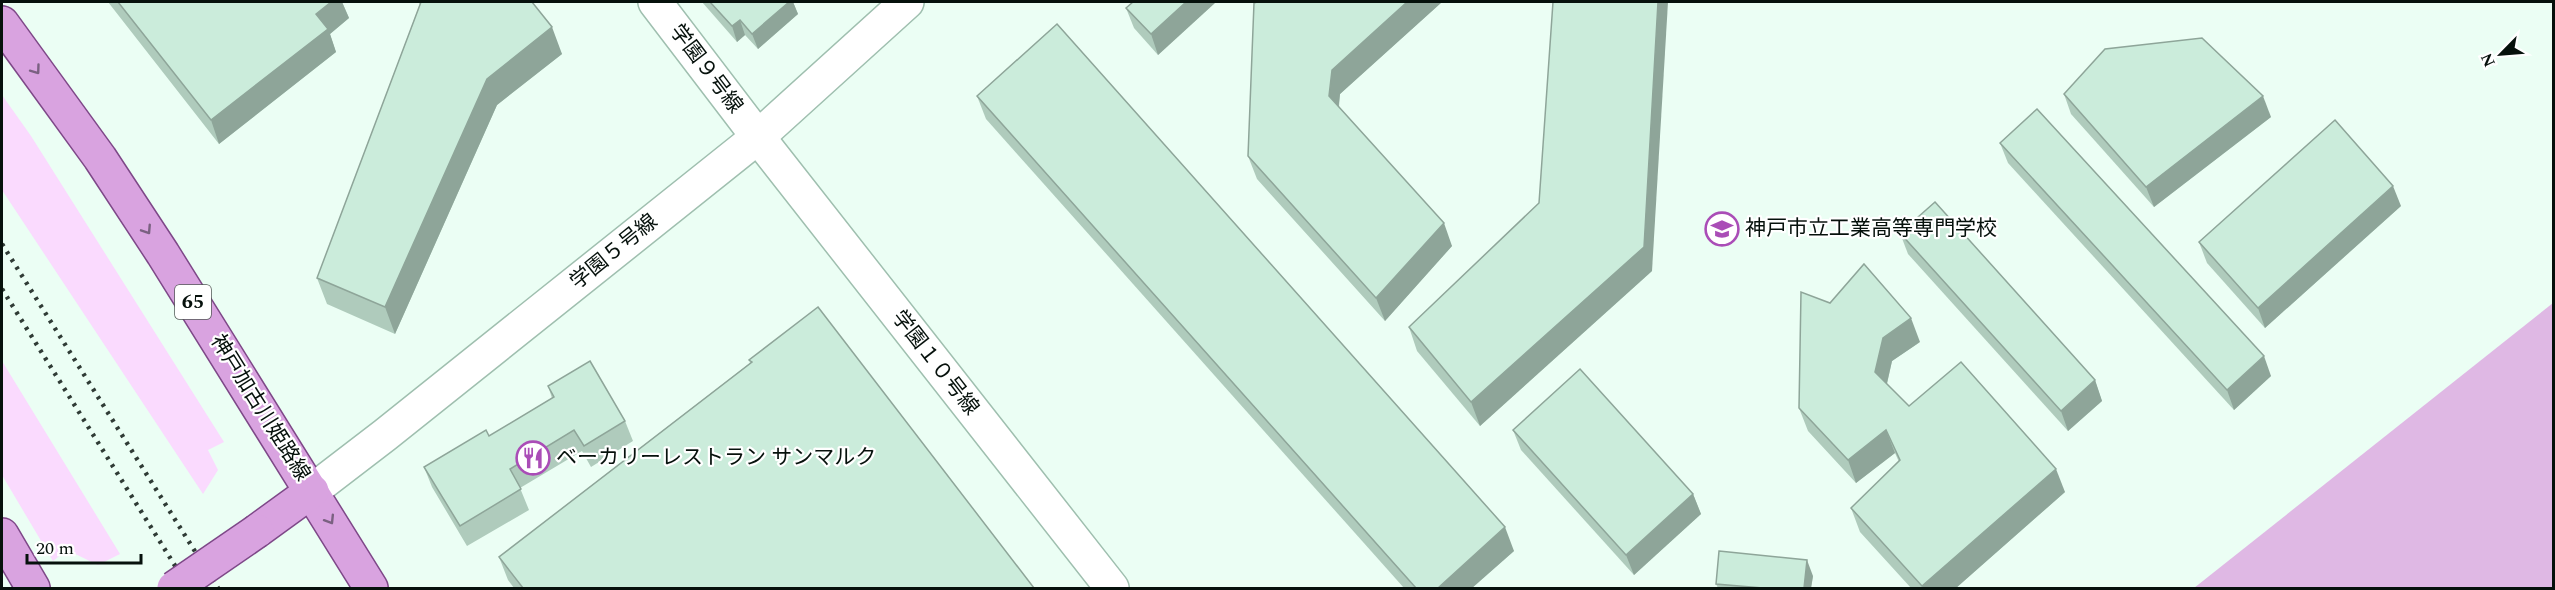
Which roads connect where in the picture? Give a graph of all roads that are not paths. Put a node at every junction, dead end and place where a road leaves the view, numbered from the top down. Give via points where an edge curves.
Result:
1 (654, 2) edge
2 (907, 2) edge
3 (2, 23) edge
4 (758, 137) junction
5 (312, 490) junction
6 (2, 536) edge
7 (33, 588) edge
8 (174, 588) edge
9 (371, 588) edge
10 (1112, 588) edge

1 - 4 street, 学園９号線
2 - 4 street, 学園５号線
3 -> 5 main road, 神戸加古川姫路線 / 65 via 100,158
4 - 5 street, 学園５号線
4 - 10 street, 学園１０号線
5 - 8 main road, bridge
5 -> 9 main road, 神戸加古川姫路線 / 65
6 - 7 main road

